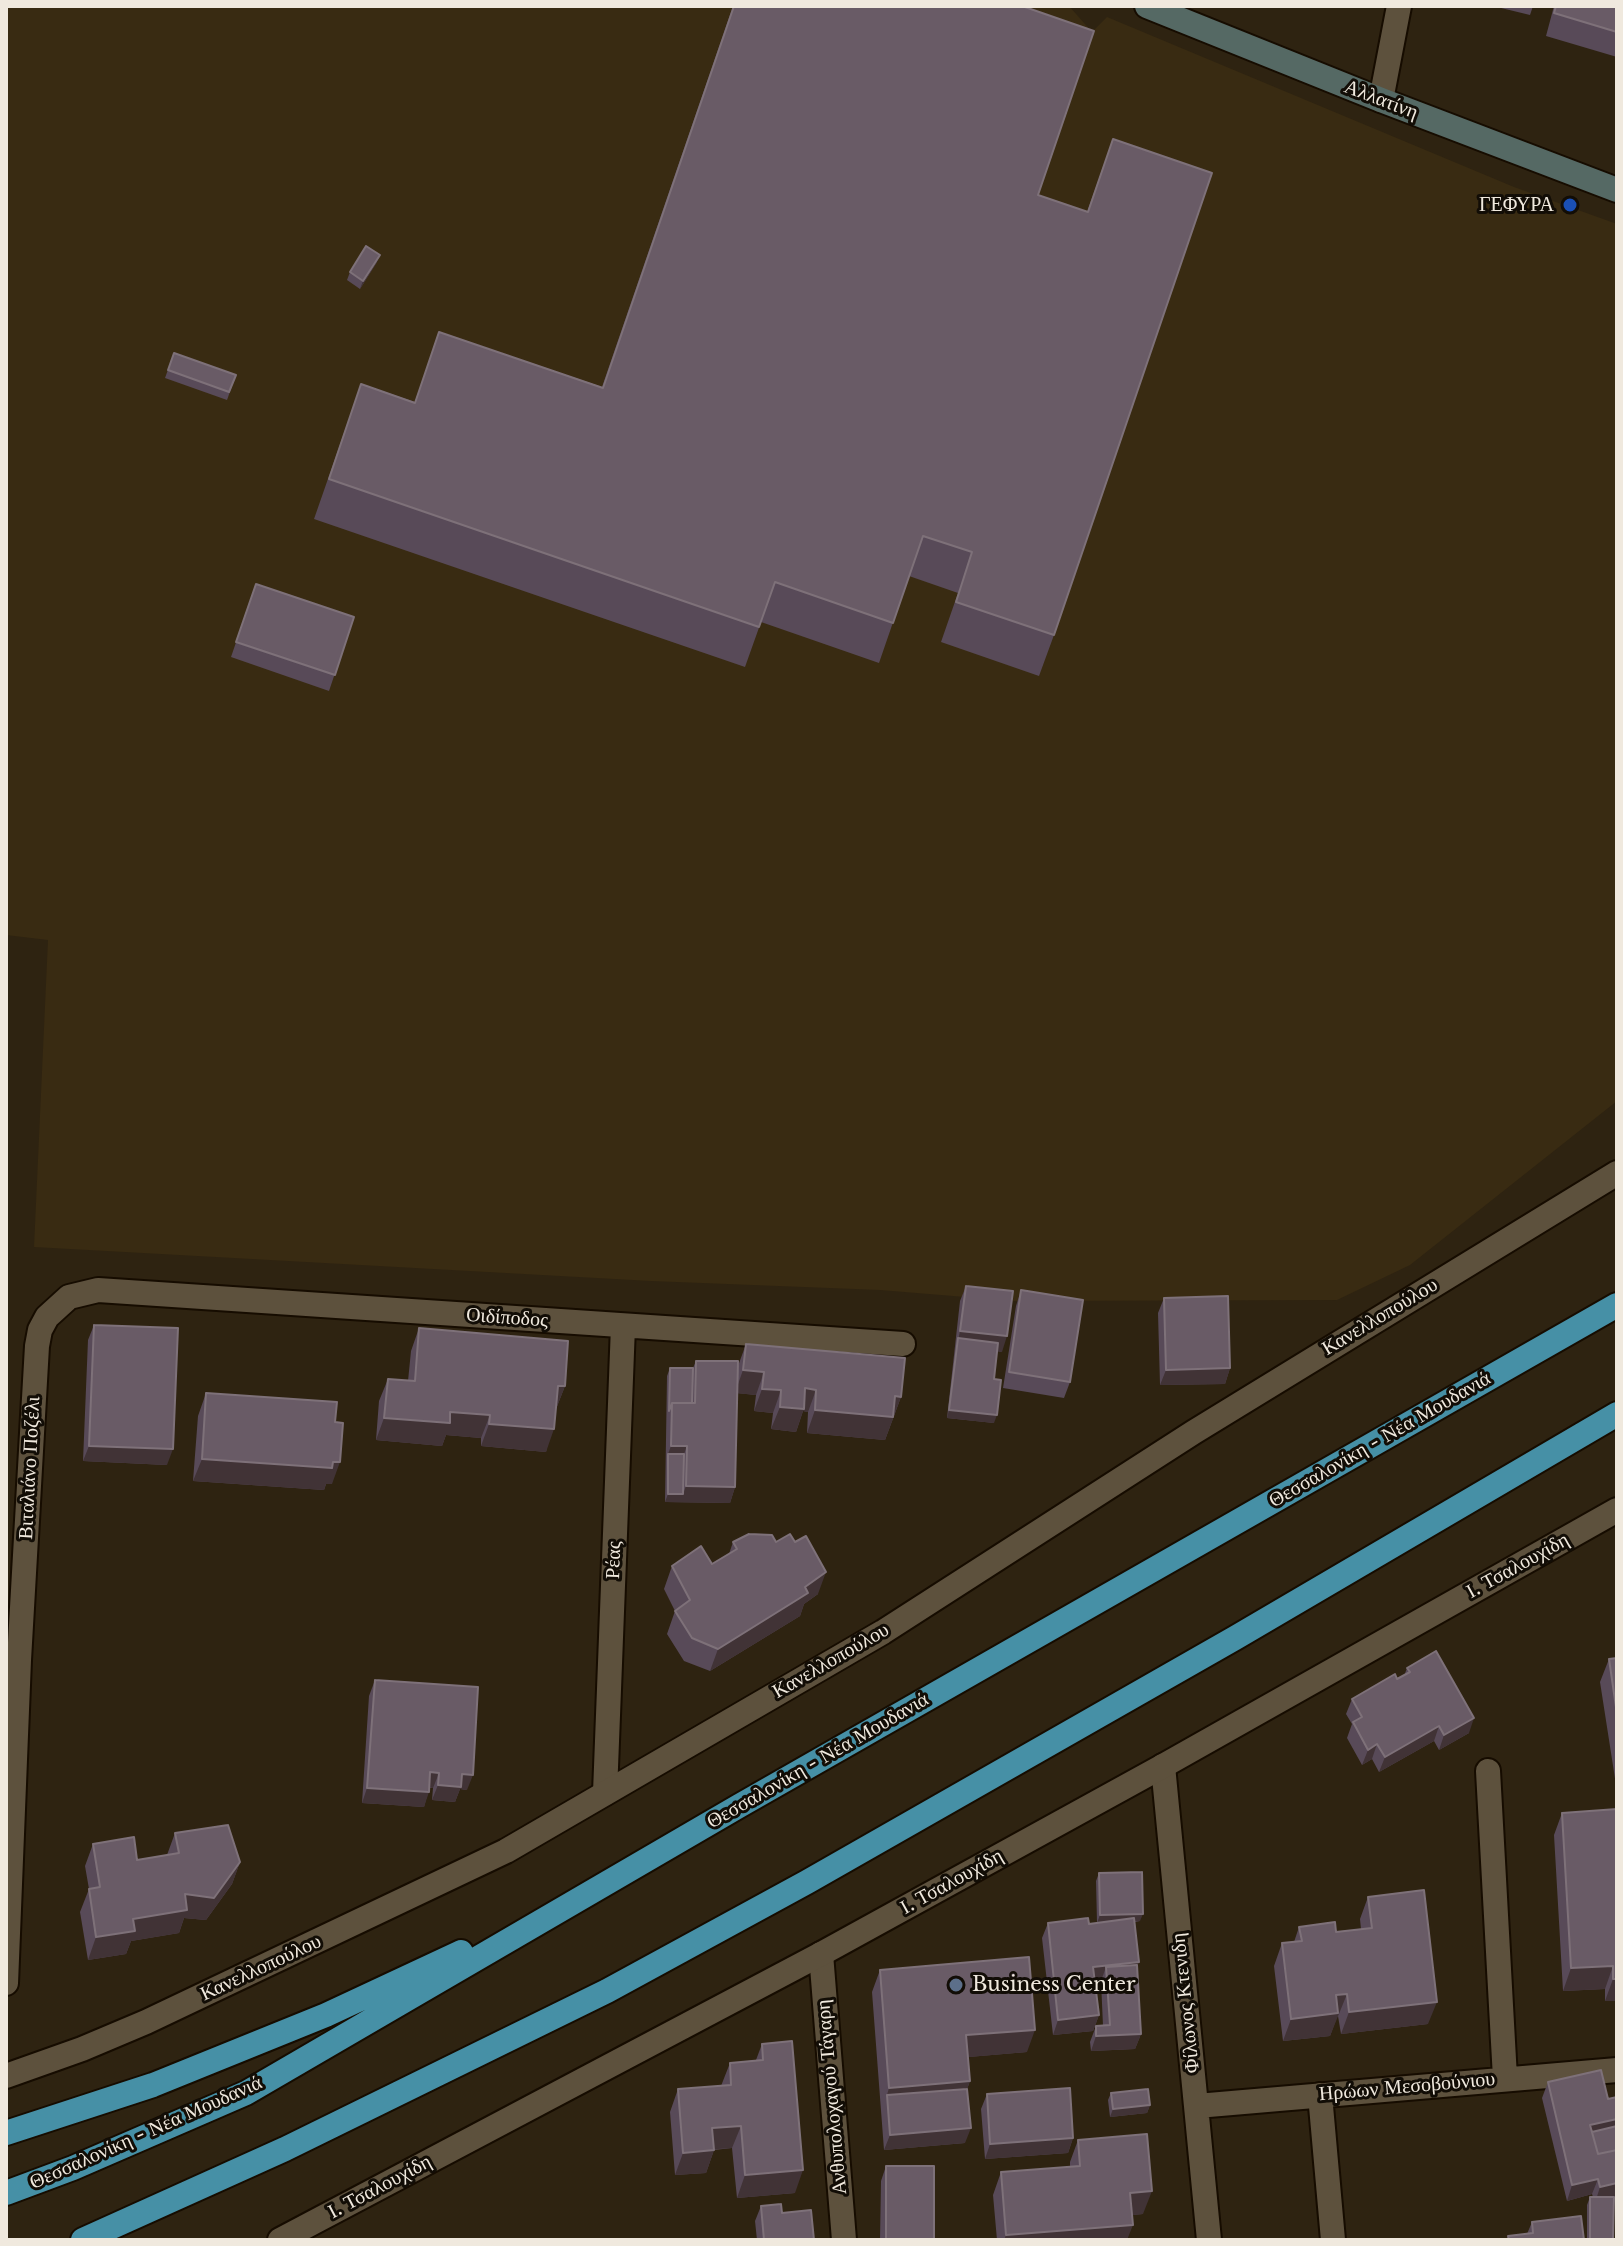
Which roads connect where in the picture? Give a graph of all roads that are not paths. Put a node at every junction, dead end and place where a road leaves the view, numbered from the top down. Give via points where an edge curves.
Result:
1 (1147, 6) edge
2 (1399, 6) edge
3 (1381, 100) junction
4 (1617, 190) edge
5 (1617, 1173) edge
6 (111, 1292) joint
7 (1617, 1305) edge
8 (623, 1326) junction
9 (903, 1344) dead end
10 (1617, 1414) edge
11 (1617, 1510) edge
12 (13, 1660) edge
13 (1163, 1766) junction
14 (1488, 1771) dead end
15 (605, 1793) junction
16 (611, 1881) junction
17 (821, 1954) junction
18 (6, 1983) edge
19 (1617, 2070) edge
20 (6, 2076) edge
21 (1505, 2078) junction
22 (1320, 2095) junction
23 (1197, 2106) junction
24 (6, 2133) edge
25 (6, 2193) edge
26 (83, 2240) edge
27 (280, 2240) edge
28 (844, 2240) edge
29 (1209, 2240) edge
30 (1333, 2240) edge

1 - 3 main road, Αλλατίνη
2 - 3 street
3 - 4 main road, Αλλατίνη
5 - 15 street, Κανελλοπούλου via 1194,1432 883,1632
6 - 8 street, Οιδίποδος
6 - 12 street, Βιταλιάνο Ποζέλι via 69,1297 40,1330
7 - 16 highway, Θεσσαλονίκη - Νέα Μουδανιά
8 - 9 street, Οιδίποδος
8 - 15 street, Ρέας
10 - 26 highway via 1221,1646 607,1991 299,2143
11 - 13 street, Ι. Τσαλουχίδη
12 - 18 street, Βιταλιάνο Ποζέλι
13 - 17 street, Ι. Τσαλουχίδη
13 - 23 street, Φίλωνος Κτενιδη
14 - 21 street
15 - 20 street, Κανελλοπούλου via 506,1851 289,1956 146,2022
16 - 24 highway via 326,2015 153,2085
16 - 25 highway, Θεσσαλονίκη - Νέα Μουδανιά via 246,2093
17 - 27 street, Ι. Τσαλουχίδη
17 - 28 street, Ανθυπολοχαγού Τάγαρη
19 - 21 street, Ηρώων Μεσοβούνιου
21 - 22 street, Ηρώων Μεσοβούνιου
22 - 23 street, Ηρώων Μεσοβούνιου
22 - 30 street
23 - 29 street, Φίλωνος Κτενιδη

